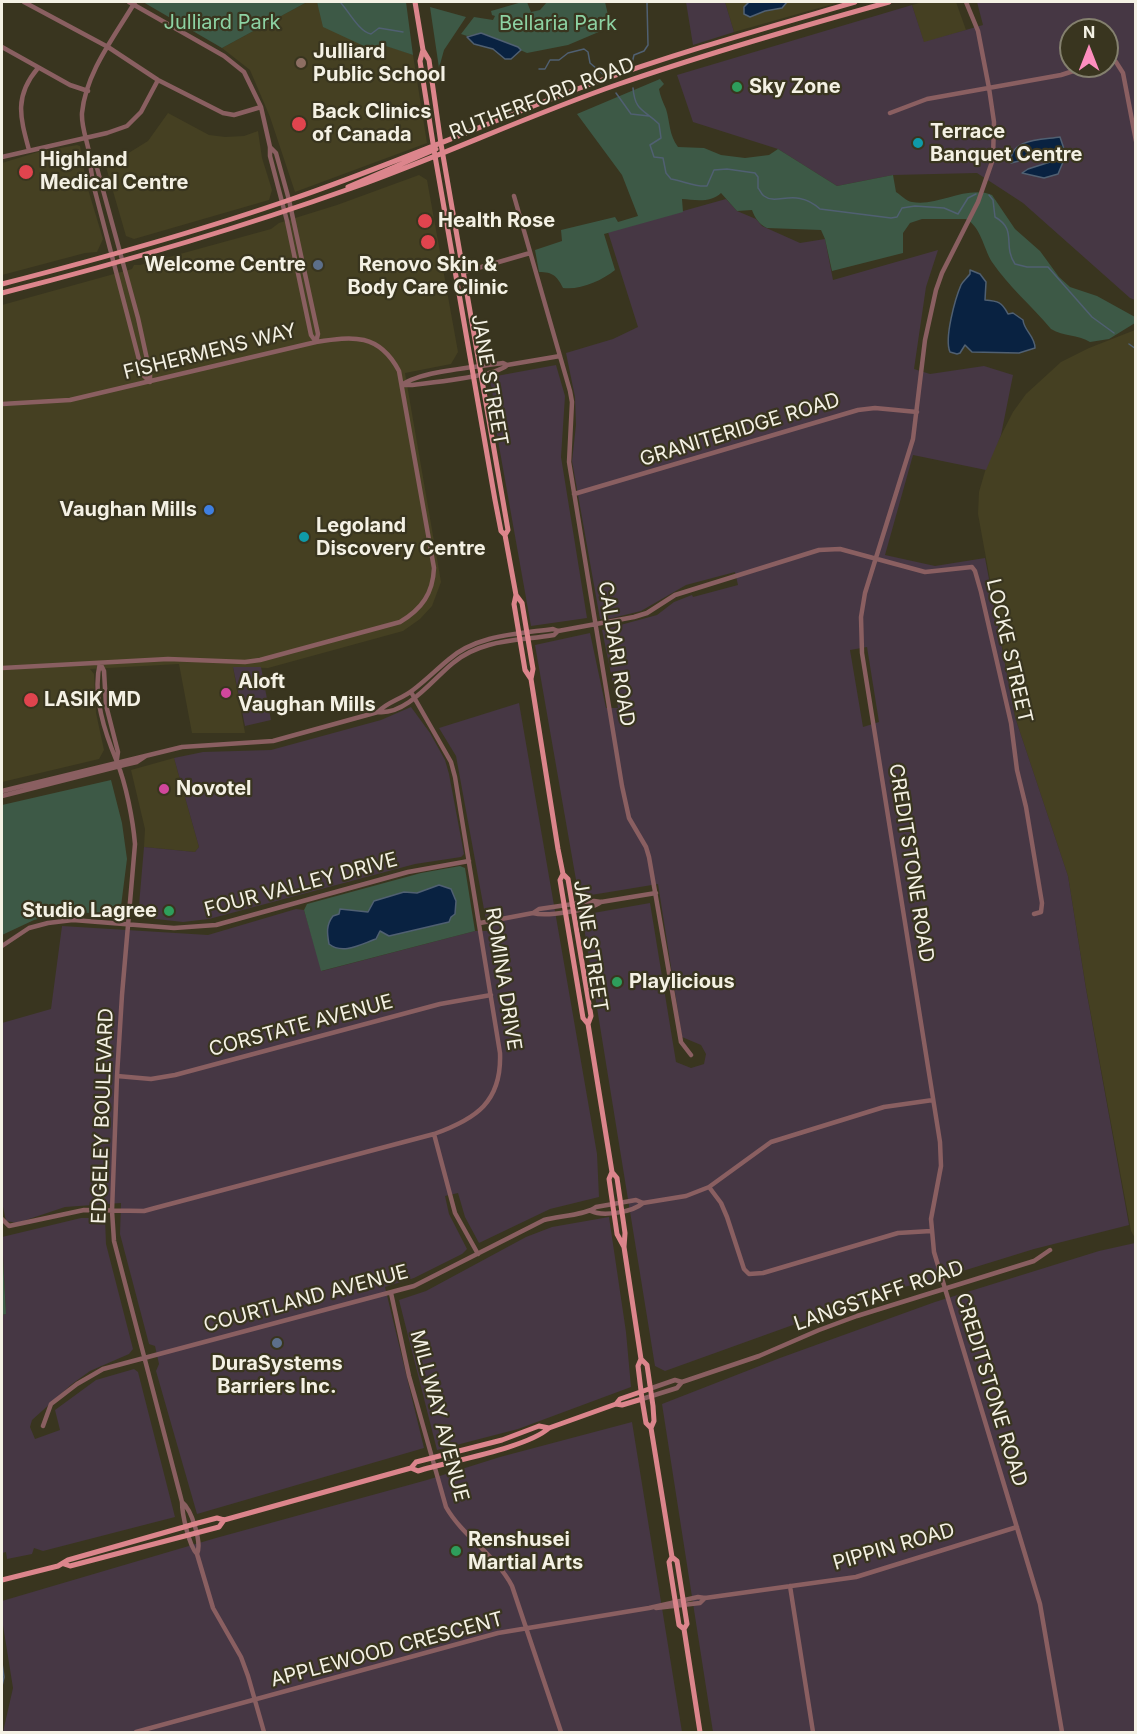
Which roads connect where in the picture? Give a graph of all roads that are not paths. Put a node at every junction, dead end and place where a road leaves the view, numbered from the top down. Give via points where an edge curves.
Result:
1 (24, 2) edge
2 (133, 2) edge
3 (415, 2) edge
4 (855, 2) edge
5 (889, 2) edge
6 (968, 2) edge
7 (2, 47) edge
8 (108, 47) junction
9 (423, 50) junction
10 (1119, 67) edge
11 (38, 68) junction
12 (1059, 75) edge
13 (158, 80) junction
14 (989, 88) junction
15 (88, 91) junction
16 (261, 107) junction
17 (890, 113) dead end
18 (85, 138) junction
19 (1136, 141) edge
20 (441, 144) junction
21 (270, 147) junction
22 (29, 150) junction
23 (434, 151) junction
24 (443, 152) junction
25 (2, 157) edge
26 (90, 159) junction
27 (514, 196) dead end
28 (290, 200) junction
29 (282, 203) junction
30 (291, 208) junction
31 (284, 211) junction
32 (120, 252) junction
33 (530, 253) junction
34 (112, 255) junction
35 (122, 261) junction
36 (113, 263) junction
37 (464, 272) junction
38 (2, 284) edge
39 (2, 293) edge
40 (316, 342) junction
41 (560, 356) junction
42 (507, 365) junction
43 (480, 367) junction
44 (472, 368) junction
45 (482, 374) junction
46 (474, 375) junction
47 (150, 382) junction
48 (402, 385) junction
49 (2, 404) edge
50 (917, 412) junction
51 (574, 494) junction
52 (505, 535) junction
53 (876, 558) junction
54 (516, 595) junction
55 (595, 625) junction
56 (527, 636) junction
57 (520, 637) junction
58 (100, 663) junction
59 (2, 668) edge
60 (531, 679) junction
61 (411, 692) junction
62 (414, 699) junction
63 (378, 712) junction
64 (118, 764) junction
65 (2, 790) edge
66 (2, 796) edge
67 (469, 861) junction
68 (563, 874) junction
69 (656, 893) junction
70 (573, 907) junction
71 (565, 908) junction
72 (1034, 914) dead end
73 (480, 923) junction
74 (129, 925) junction
75 (2, 946) edge
76 (491, 995) junction
77 (588, 1024) junction
78 (691, 1055) dead end
79 (117, 1076) junction
80 (933, 1100) junction
81 (434, 1134) junction
82 (612, 1172) junction
83 (709, 1187) junction
84 (621, 1203) junction
85 (643, 1203) junction
86 (613, 1205) junction
87 (112, 1211) junction
88 (591, 1211) junction
89 (622, 1211) junction
90 (614, 1212) junction
91 (2, 1220) edge
92 (931, 1231) junction
93 (624, 1247) junction
94 (1050, 1250) dead end
95 (478, 1254) junction
96 (944, 1289) junction
97 (391, 1293) junction
98 (144, 1358) junction
99 (641, 1359) junction
100 (682, 1382) junction
101 (650, 1389) junction
102 (641, 1392) junction
103 (651, 1397) junction
104 (642, 1399) junction
105 (616, 1404) junction
106 (42, 1426) dead end
107 (549, 1428) junction
108 (651, 1428) junction
109 (432, 1458) junction
110 (434, 1466) junction
111 (411, 1468) junction
112 (182, 1502) junction
113 (224, 1520) junction
114 (194, 1524) junction
115 (187, 1526) junction
116 (1017, 1527) junction
117 (196, 1533) junction
118 (189, 1535) junction
119 (197, 1554) junction
120 (672, 1557) junction
121 (64, 1564) junction
122 (3, 1581) edge
123 (790, 1586) junction
124 (683, 1603) junction
125 (676, 1604) junction
126 (526, 1629) junction
127 (684, 1629) junction
128 (255, 1701) junction
129 (136, 1732) edge
130 (264, 1732) edge
131 (561, 1732) edge
132 (700, 1732) edge
133 (813, 1732) edge
134 (1062, 1732) edge

1 - 8 street
2 - 8 street
2 - 16 street via 239,66
3 - 9 main road, JANE STREET
4 - 20 main road, RUTHERFORD ROAD via 569,92
5 - 24 main road, RUTHERFORD ROAD via 619,84
6 - 14 street, CREDITSTONE ROAD
7 - 11 street
8 - 13 street
8 - 15 street
9 - 20 main road, JANE STREET via 429,60
9 - 23 main road, JANE STREET via 420,61
10 - 19 street
11 - 15 street
11 - 22 street via 21,100 20,113
12 - 14 street
13 - 16 street via 223,113 234,115
13 - 18 street via 141,112 127,126
14 - 17 street via 927,99
14 - 50 street, CREDITSTONE ROAD via 994,122 992,165 936,290 925,340
15 - 18 street via 82,114
16 - 21 street
18 - 22 street
18 - 26 street
20 - 23 main road, RUTHERFORD ROAD
20 - 24 main road, JANE STREET
21 - 28 street via 276,153
21 - 29 street
22 - 25 street
23 - 24 main road, RUTHERFORD ROAD
23 - 28 main road, RUTHERFORD ROAD
23 - 30 main road, RUTHERFORD ROAD via 339,193
23 - 44 main road, JANE STREET
24 - 37 main road, JANE STREET
26 - 32 street via 97,168
26 - 34 street via 89,170
27 - 33 street, CALDARI ROAD
28 - 29 main road, RUTHERFORD ROAD
28 - 30 street
29 - 31 street
29 - 32 main road, RUTHERFORD ROAD
30 - 31 main road, RUTHERFORD ROAD
30 - 40 street via 318,334
31 - 35 main road, RUTHERFORD ROAD
31 - 40 street via 311,335
32 - 34 main road, RUTHERFORD ROAD
32 - 35 street
33 - 37 street
33 - 41 street, CALDARI ROAD
34 - 36 street
34 - 38 main road, RUTHERFORD ROAD
35 - 36 main road, RUTHERFORD ROAD
35 - 47 street
36 - 39 main road, RUTHERFORD ROAD
36 - 47 street via 143,375
37 - 43 main road, JANE STREET
40 - 47 street, FISHERMENS WAY
40 - 48 street, FISHERMENS WAY via 347,337 371,342 389,356
41 - 42 street
41 - 51 street, CALDARI ROAD via 572,402 569,462
42 - 43 street
42 - 45 street
43 - 44 street
43 - 45 main road, JANE STREET
44 - 46 main road, JANE STREET
44 - 48 street via 410,379
45 - 46 street
45 - 52 main road, JANE STREET via 508,530
46 - 48 street
46 - 52 main road, JANE STREET via 501,531
47 - 49 street, FISHERMENS WAY via 70,400
48 - 58 street, FISHERMENS WAY via 434,567 428,596 413,615 387,626 260,660
50 - 51 street, GRANITERIDGE ROAD via 858,410
50 - 53 street, CREDITSTONE ROAD
51 - 55 street, CALDARI ROAD
52 - 54 main road, JANE STREET
53 - 55 street, LOCKE STREET via 840,549 819,550 675,595 647,613
53 - 72 street, LOCKE STREET via 925,572 969,567 975,572 1011,723 1026,807 1042,903 1041,911
53 - 80 street, CREDITSTONE ROAD via 861,617 862,653
54 - 56 main road, JANE STREET via 522,603
54 - 57 main road, JANE STREET
55 - 56 street, LOCKE STREET via 554,635
55 - 69 street, CALDARI ROAD via 629,818 646,847
56 - 57 street, LOCKE STREET
56 - 60 main road, JANE STREET
57 - 60 main road, JANE STREET via 525,670
57 - 61 street via 490,639 465,648
57 - 62 street via 467,653
58 - 59 street
58 - 64 street, EDGELEY BOULEVARD
60 - 68 main road, JANE STREET
61 - 62 street, ROMINA DRIVE
61 - 63 street
62 - 63 street via 386,713
62 - 67 street, ROMINA DRIVE via 451,762
63 - 64 street via 273,741 182,747
64 - 65 street
64 - 66 street
64 - 74 street, EDGELEY BOULEVARD via 134,828
67 - 73 street, ROMINA DRIVE
67 - 74 street, FOUR VALLEY DRIVE via 408,872 216,925
68 - 70 main road, JANE STREET via 568,879
68 - 71 main road, JANE STREET via 560,880
69 - 70 street via 602,902 595,907
69 - 78 street, CALDARI ROAD via 681,1042
70 - 71 street
70 - 77 main road, JANE STREET via 591,1016
71 - 73 street via 539,909
71 - 77 main road, JANE STREET via 583,1018
73 - 76 street, ROMINA DRIVE
74 - 75 street, FOUR VALLEY DRIVE via 73,920 48,923 29,928
74 - 79 street, EDGELEY BOULEVARD
76 - 79 street, CORSTATE AVENUE via 440,1004 175,1075 151,1079
76 - 81 street, ROMINA DRIVE via 501,1064 491,1096 467,1121
77 - 82 main road, JANE STREET
79 - 87 street, EDGELEY BOULEVARD
80 - 83 street via 884,1107 771,1142
80 - 92 street, CREDITSTONE ROAD via 941,1158
81 - 87 street, ROMINA DRIVE via 144,1211
81 - 95 street via 455,1213
82 - 84 main road, JANE STREET via 617,1178
82 - 86 main road, JANE STREET via 609,1179
83 - 85 street via 686,1196
83 - 92 street via 724,1210 749,1274 898,1233
84 - 85 street, COURTLAND AVENUE
84 - 86 street, COURTLAND AVENUE
84 - 89 main road, JANE STREET
85 - 89 street, COURTLAND AVENUE
86 - 88 street, COURTLAND AVENUE
86 - 90 main road, JANE STREET
87 - 91 street via 84,1210 9,1226
87 - 98 street, EDGELEY BOULEVARD via 117,1254
88 - 90 street, COURTLAND AVENUE
88 - 95 street, COURTLAND AVENUE via 544,1220
89 - 90 street, COURTLAND AVENUE
89 - 93 main road, JANE STREET
90 - 93 main road, JANE STREET via 617,1234
92 - 96 street, CREDITSTONE ROAD
93 - 99 main road, JANE STREET
94 - 96 street, LANGSTAFF ROAD via 1034,1261
95 - 97 street, COURTLAND AVENUE via 414,1286
96 - 100 street, LANGSTAFF ROAD via 856,1316
96 - 116 street, CREDITSTONE ROAD
97 - 98 street, COURTLAND AVENUE
97 - 109 street, MILLWAY AVENUE
98 - 106 street, COURTLAND AVENUE via 103,1370 76,1384 51,1404
98 - 112 street, EDGELEY BOULEVARD
99 - 101 main road, JANE STREET via 647,1365
99 - 102 main road, JANE STREET
100 - 101 street, LANGSTAFF ROAD via 675,1380
100 - 103 street, LANGSTAFF ROAD via 677,1388
101 - 102 main road, LANGSTAFF ROAD
101 - 103 main road, JANE STREET
102 - 104 main road, JANE STREET
102 - 105 main road, LANGSTAFF ROAD
103 - 104 street, LANGSTAFF ROAD
103 - 108 main road, JANE STREET
104 - 105 main road, LANGSTAFF ROAD
104 - 108 main road, JANE STREET via 646,1423
105 - 107 main road, LANGSTAFF ROAD
107 - 109 main road, LANGSTAFF ROAD via 539,1426
107 - 110 main road, LANGSTAFF ROAD via 542,1435 505,1448
108 - 120 main road, JANE STREET
109 - 110 street, MILLWAY AVENUE
109 - 111 main road, LANGSTAFF ROAD via 416,1462
110 - 111 main road, LANGSTAFF ROAD via 418,1471
110 - 126 street, MILLWAY AVENUE via 450,1514 509,1580
111 - 113 main road, LANGSTAFF ROAD
112 - 114 street, EDGELEY BOULEVARD via 189,1507
112 - 115 street, EDGELEY BOULEVARD
113 - 114 main road, LANGSTAFF ROAD
113 - 117 main road, LANGSTAFF ROAD via 219,1527
114 - 115 main road, LANGSTAFF ROAD
114 - 117 street, EDGELEY BOULEVARD
115 - 118 street, EDGELEY BOULEVARD
115 - 121 main road, LANGSTAFF ROAD
116 - 123 street, PIPPIN ROAD via 856,1577
116 - 134 street, CREDITSTONE ROAD via 1040,1604
117 - 118 main road, LANGSTAFF ROAD
117 - 119 street, EDGELEY BOULEVARD via 200,1547
118 - 119 street, EDGELEY BOULEVARD
118 - 121 main road, LANGSTAFF ROAD via 70,1566
119 - 128 street, EDGELEY BOULEVARD via 213,1608 241,1657
120 - 124 main road, JANE STREET via 677,1560
120 - 125 main road, JANE STREET via 669,1562
121 - 122 main road, LANGSTAFF ROAD
123 - 124 street, PIPPIN ROAD
123 - 133 street
124 - 125 street, PIPPIN ROAD
124 - 127 main road, JANE STREET via 687,1624
125 - 126 street, APPLEWOOD CRESCENT
125 - 127 main road, JANE STREET via 679,1625
126 - 128 street, APPLEWOOD CRESCENT
126 - 131 street, MILLWAY AVENUE
127 - 132 main road, JANE STREET
128 - 129 street, APPLEWOOD CRESCENT
128 - 130 street, EDGELEY BOULEVARD

